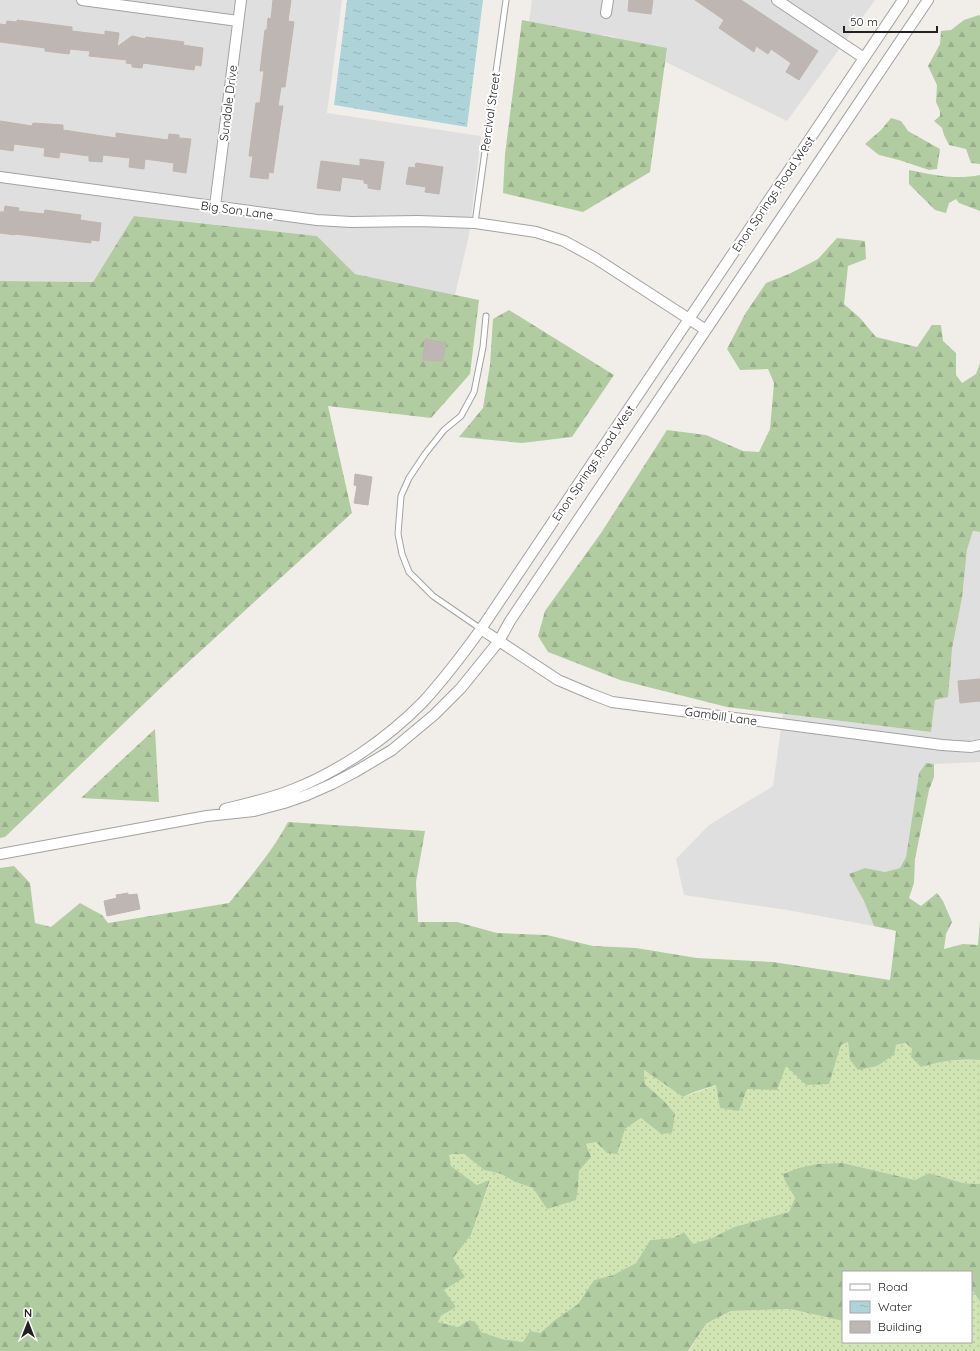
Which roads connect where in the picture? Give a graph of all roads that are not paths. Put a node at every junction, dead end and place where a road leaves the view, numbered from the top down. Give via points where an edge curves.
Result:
1 (82, 0) edge
2 (241, 0) edge
3 (506, 0) edge
4 (608, 0) edge
5 (777, 0) edge
6 (903, 0) edge
7 (928, 0) edge
8 (606, 13) dead end
9 (238, 20) junction
10 (864, 58) junction
11 (0, 177) edge
12 (214, 206) junction
13 (475, 223) junction
14 (486, 316) dead end
15 (689, 318) junction
16 (706, 330) junction
17 (482, 629) junction
18 (499, 641) junction
19 (980, 745) edge
20 (191, 819) junction
21 (0, 854) edge

1 - 9 street
2 - 9 street, Sundale Drive
3 - 13 lane, Percival Street
4 - 8 street
5 - 10 street
6 - 10 street, Enon Springs Road West
7 - 16 street
9 - 12 street, Sundale Drive
10 - 15 street, Enon Springs Road West
11 - 12 street, Big Son Lane
12 - 13 street, Big Son Lane via 316,220
13 - 15 street, Big Son Lane via 536,232 564,242
14 - 17 lane via 474,392 461,416 444,430 409,478 401,496 398,534 402,554 410,572 433,596
15 - 16 street, Big Son Lane
15 - 17 street, Enon Springs Road West
16 - 18 street
17 - 18 street, Gambill Lane
17 - 20 street, Enon Springs Road West via 454,667 421,704 367,749 291,791
18 - 19 street, Gambill Lane via 558,680 612,702 942,745
18 - 20 street via 461,688 434,715 392,750 355,772 307,795 270,807
20 - 21 street

